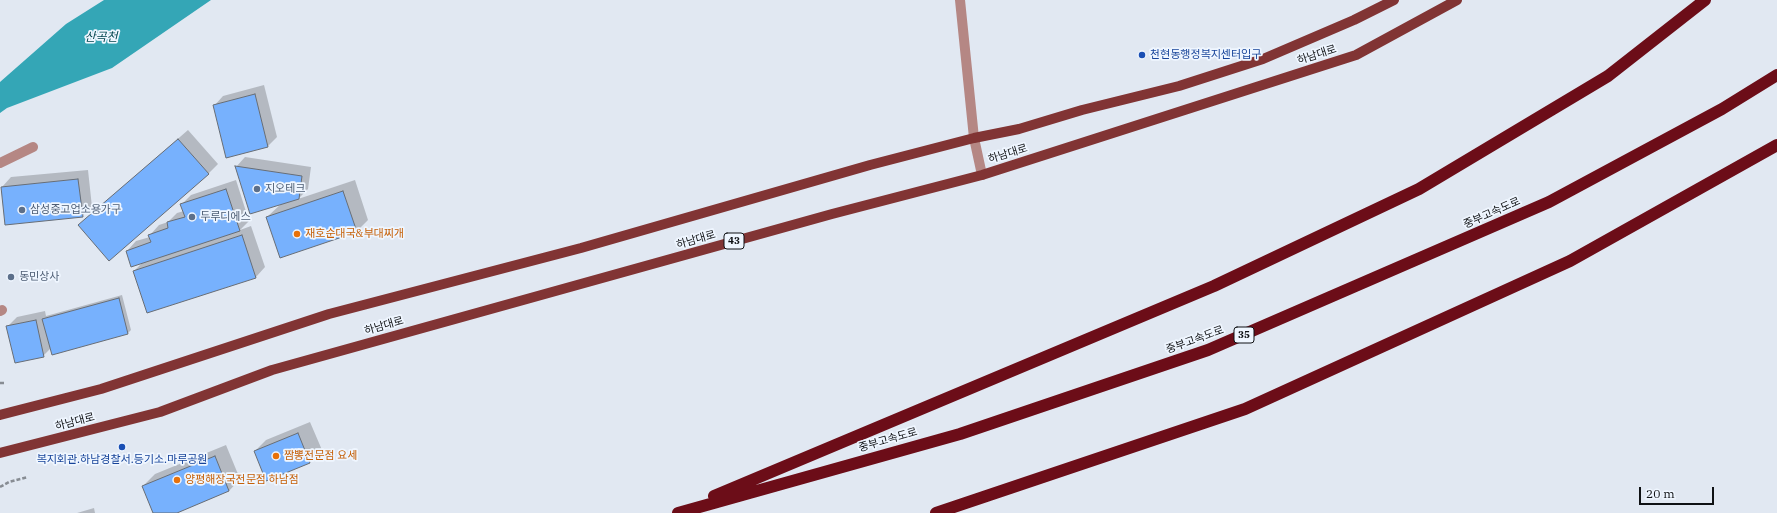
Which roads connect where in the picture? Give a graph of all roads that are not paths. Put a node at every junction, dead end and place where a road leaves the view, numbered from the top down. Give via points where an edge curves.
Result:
1 (960, 0) edge
2 (1394, 0) edge
3 (1457, 0) edge
4 (1705, 0) edge
5 (1777, 75) edge
6 (974, 138) junction
7 (1777, 145) edge
8 (33, 147) dead end
9 (0, 163) edge
10 (982, 175) junction
11 (0, 415) edge
12 (0, 453) edge
13 (674, 513) edge
14 (678, 513) edge
15 (936, 513) edge

1 - 6 street
2 - 6 main road, 하남대로 via 1263,59 1221,73 1019,129
3 - 10 main road, 하남대로 / 43 via 1356,55
4 - 13 highway, 중부고속도로 via 1608,76 1419,189 1214,286
5 - 14 highway, 중부고속도로 / 35 via 1722,109 1549,202 1208,350 960,434
6 - 10 street
6 - 11 main road, 하남대로 via 870,165 581,248 329,314 101,389
7 - 15 highway via 1570,261 1245,409
8 - 9 street
10 - 12 main road, 하남대로 / 43 via 825,216 280,368 160,412

